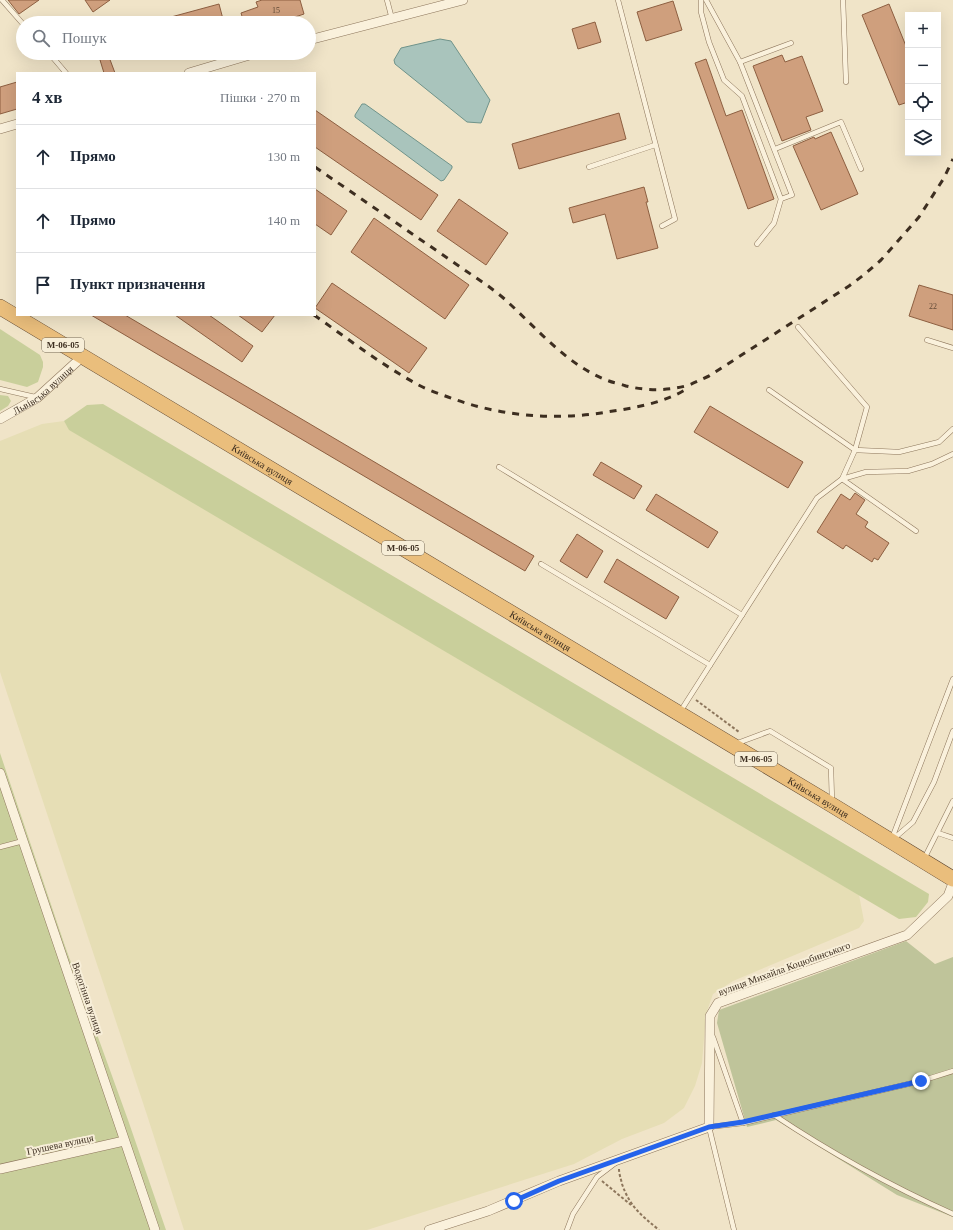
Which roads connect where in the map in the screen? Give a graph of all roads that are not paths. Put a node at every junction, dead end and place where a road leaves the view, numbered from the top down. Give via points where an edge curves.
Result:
1 (2, 0) edge
2 (387, 0) edge
3 (462, 0) edge
4 (618, 0) edge
5 (701, 0) edge
6 (706, 0) edge
7 (843, 0) edge
8 (16, 16) edge
9 (392, 19) junction
10 (316, 38) edge
11 (791, 43) dead end
12 (55, 60) edge
13 (233, 60) edge
14 (740, 62) junction
15 (65, 72) edge
16 (192, 72) edge
17 (846, 82) dead end
18 (16, 124) edge
19 (0, 129) edge
20 (655, 145) junction
21 (775, 149) junction
22 (589, 167) dead end
23 (861, 169) dead end
24 (781, 199) junction
25 (662, 226) dead end
26 (757, 244) dead end
27 (0, 307) edge
28 (798, 327) dead end
29 (927, 340) dead end
30 (953, 348) edge
31 (82, 357) junction
32 (127, 382) joint
33 (0, 389) edge
34 (769, 390) dead end
35 (36, 398) junction
36 (0, 419) edge
37 (953, 429) edge
38 (855, 450) junction
39 (953, 454) edge
40 (499, 467) dead end
41 (842, 479) junction
42 (916, 531) dead end
43 (541, 564) dead end
44 (742, 616) junction
45 (710, 665) junction
46 (953, 679) edge
47 (679, 713) junction
48 (953, 731) edge
49 (735, 738) junction
50 (0, 773) edge
51 (953, 801) edge
52 (832, 804) junction
53 (951, 809) edge
54 (938, 833) junction
55 (953, 838) edge
56 (23, 841) junction
57 (892, 841) junction
58 (0, 847) edge
59 (923, 861) junction
60 (953, 879) edge
61 (953, 883) edge
62 (950, 898) edge
63 (710, 1029) junction
64 (953, 1071) edge
65 (774, 1115) junction
66 (743, 1122) junction
67 (709, 1127) junction
68 (124, 1142) junction
69 (620, 1160) junction
70 (0, 1169) edge
71 (953, 1214) edge
72 (155, 1230) edge
73 (428, 1230) edge
74 (566, 1230) edge
75 (734, 1230) edge

1 - 8 lane
2 - 9 lane
3 - 9 street
4 - 20 lane
5 - 24 lane via 701,12 709,42 724,80 742,96
6 - 14 lane
7 - 17 lane
9 - 10 street
11 - 14 lane
12 - 15 lane
13 - 16 street
14 - 21 lane
18 - 19 street
20 - 22 lane
20 - 25 lane via 675,219
21 - 23 lane via 841,122
21 - 24 lane via 792,194
24 - 26 lane via 774,222
27 - 31 highway, Львівська вулиця / М-06-05
28 - 38 lane via 867,407
29 - 30 lane
31 - 32 highway, Львівська вулиця / М-06-05
31 - 35 street, Львівська вулиця
32 - 47 highway, Київська вулиця / М-06-05
33 - 35 lane
34 - 38 lane
35 - 36 street, Львівська вулиця
37 - 38 lane via 939,442 899,452
38 - 41 lane
39 - 41 lane via 908,471 866,472
40 - 44 lane
41 - 42 lane
41 - 44 lane via 816,498
43 - 45 lane
44 - 45 lane
45 - 47 lane
46 - 57 lane
47 - 49 highway, Київська вулиця / М-06-05
48 - 57 lane via 934,782 912,822
49 - 52 highway, Київська вулиця / М-06-05
49 - 52 lane via 770,732 831,768
50 - 56 street, Водогінна вулиця
51 - 53 lane
52 - 57 highway, Київська вулиця / М-06-05
53 - 54 lane
54 - 55 lane
54 - 59 lane
56 - 58 lane
56 - 68 street, Водогінна вулиця
57 - 59 highway, Київська вулиця / М-06-05
59 - 60 highway, Київська вулиця / М-06-05
61 - 62 street, вулиця Михайла Коцюбинського
62 - 63 street, вулиця Михайла Коцюбинського via 906,935 718,1003 710,1016
63 - 66 lane
63 - 67 street, вулиця Михайла Коцюбинського
64 - 65 lane via 921,1081
65 - 66 lane
65 - 71 lane via 878,1178
66 - 67 lane
67 - 69 street
67 - 75 lane
68 - 70 street, Грушева вулиця
68 - 72 street, Водогінна вулиця
69 - 73 street via 559,1181 488,1211
69 - 74 lane via 597,1177 573,1214

